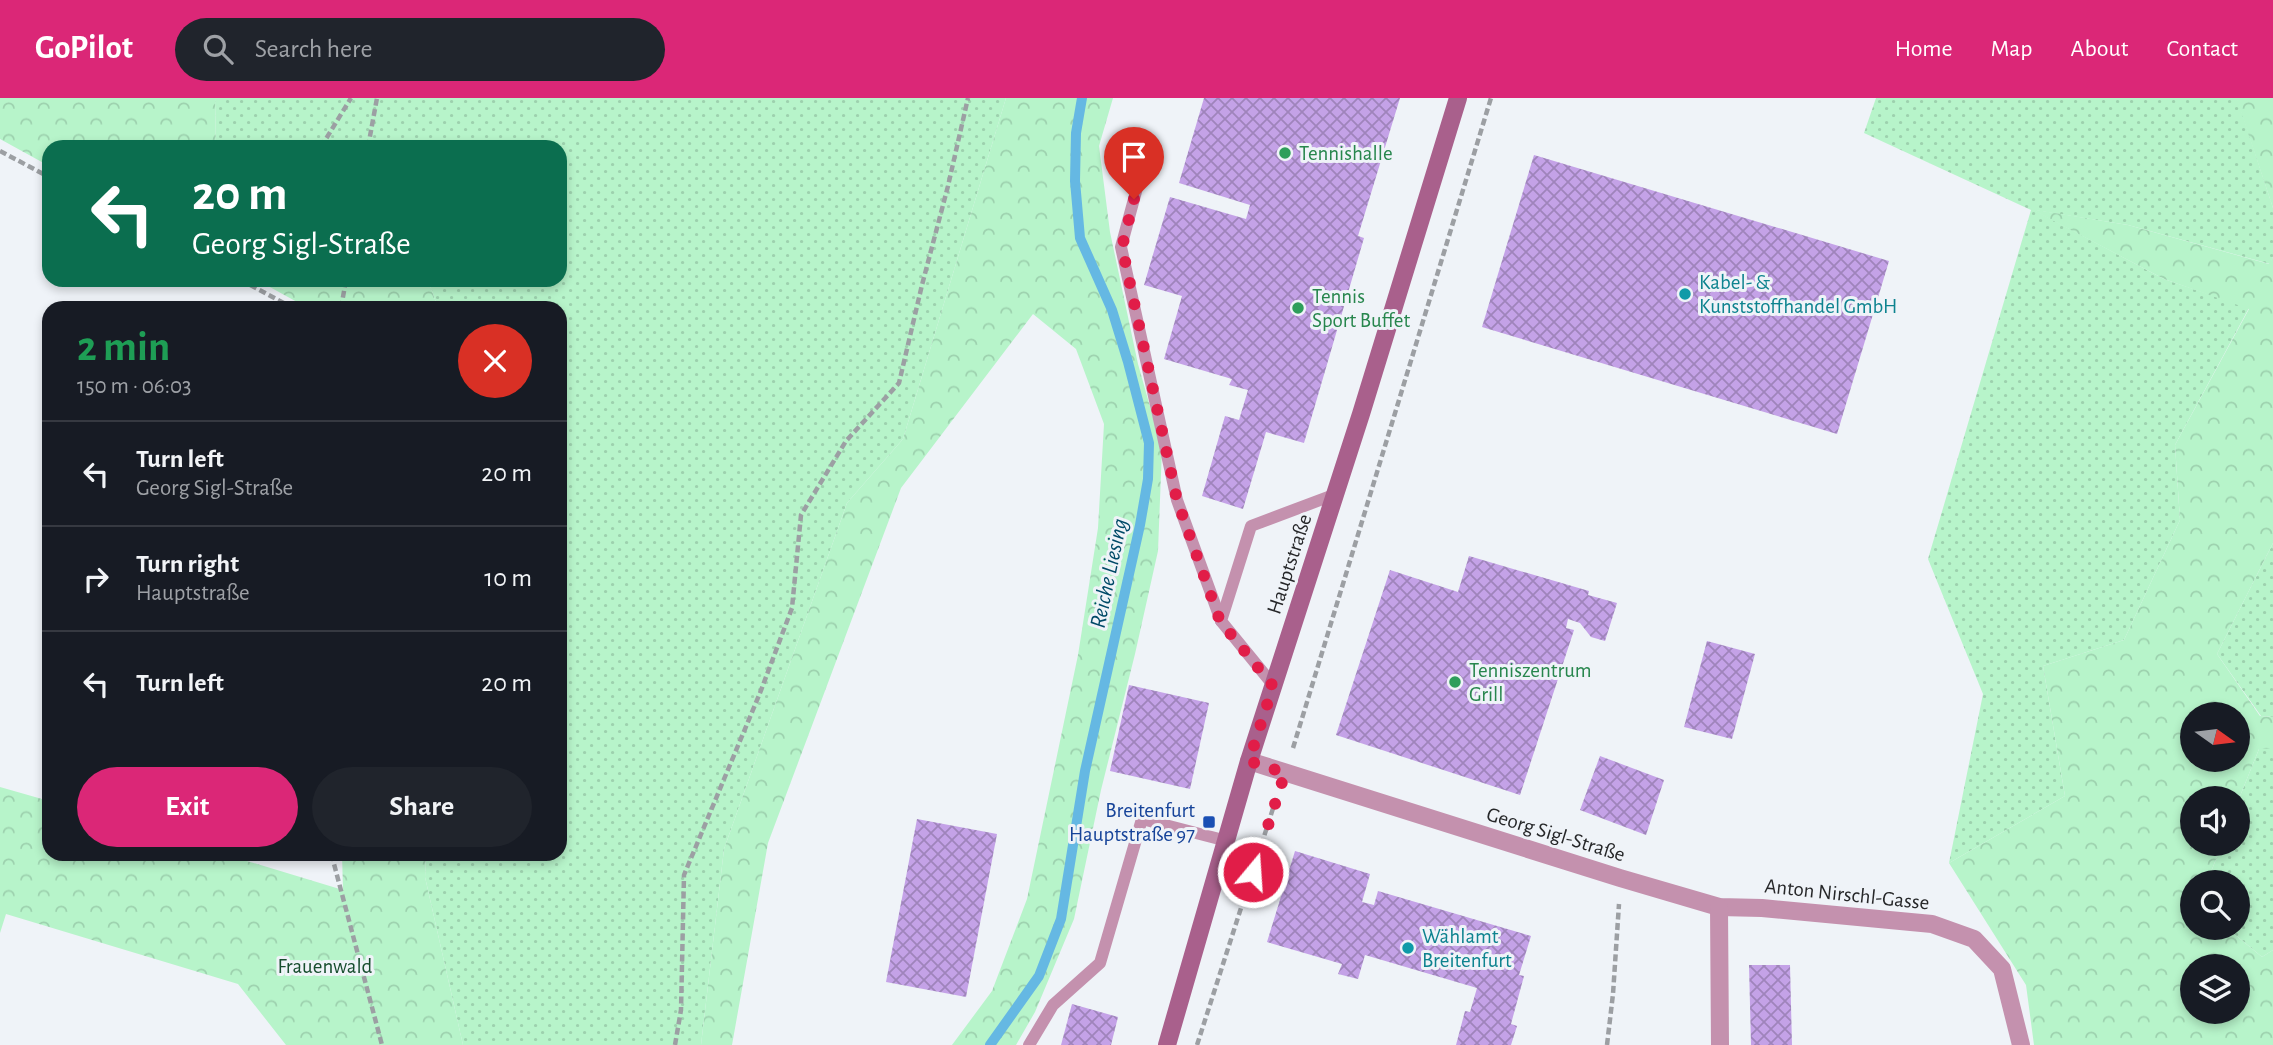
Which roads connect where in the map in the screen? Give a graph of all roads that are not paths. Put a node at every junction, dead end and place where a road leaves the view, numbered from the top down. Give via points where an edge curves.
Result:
1 (1458, 98) edge
2 (1147, 151) dead end
3 (1336, 494) junction
4 (1220, 621) junction
5 (1273, 686) junction
6 (1249, 761) junction
7 (1227, 842) junction
8 (1719, 907) junction
9 (2019, 1043) edge
10 (1028, 1045) edge
11 (1167, 1045) edge
12 (1720, 1045) edge

1 - 3 main road, Hauptstraße
2 - 4 lane via 1122,247 1177,500
3 - 4 lane via 1251,526
3 - 5 main road, Hauptstraße
4 - 5 lane
5 - 6 main road, Hauptstraße
6 - 7 main road, Hauptstraße
6 - 8 street, Georg Sigl-Straße
7 - 10 lane via 1142,819 1100,963 1053,1005
7 - 11 main road, Hauptstraße
8 - 9 street, Anton Nirschl-Gasse via 1932,924 1974,939 2002,969
8 - 12 street

